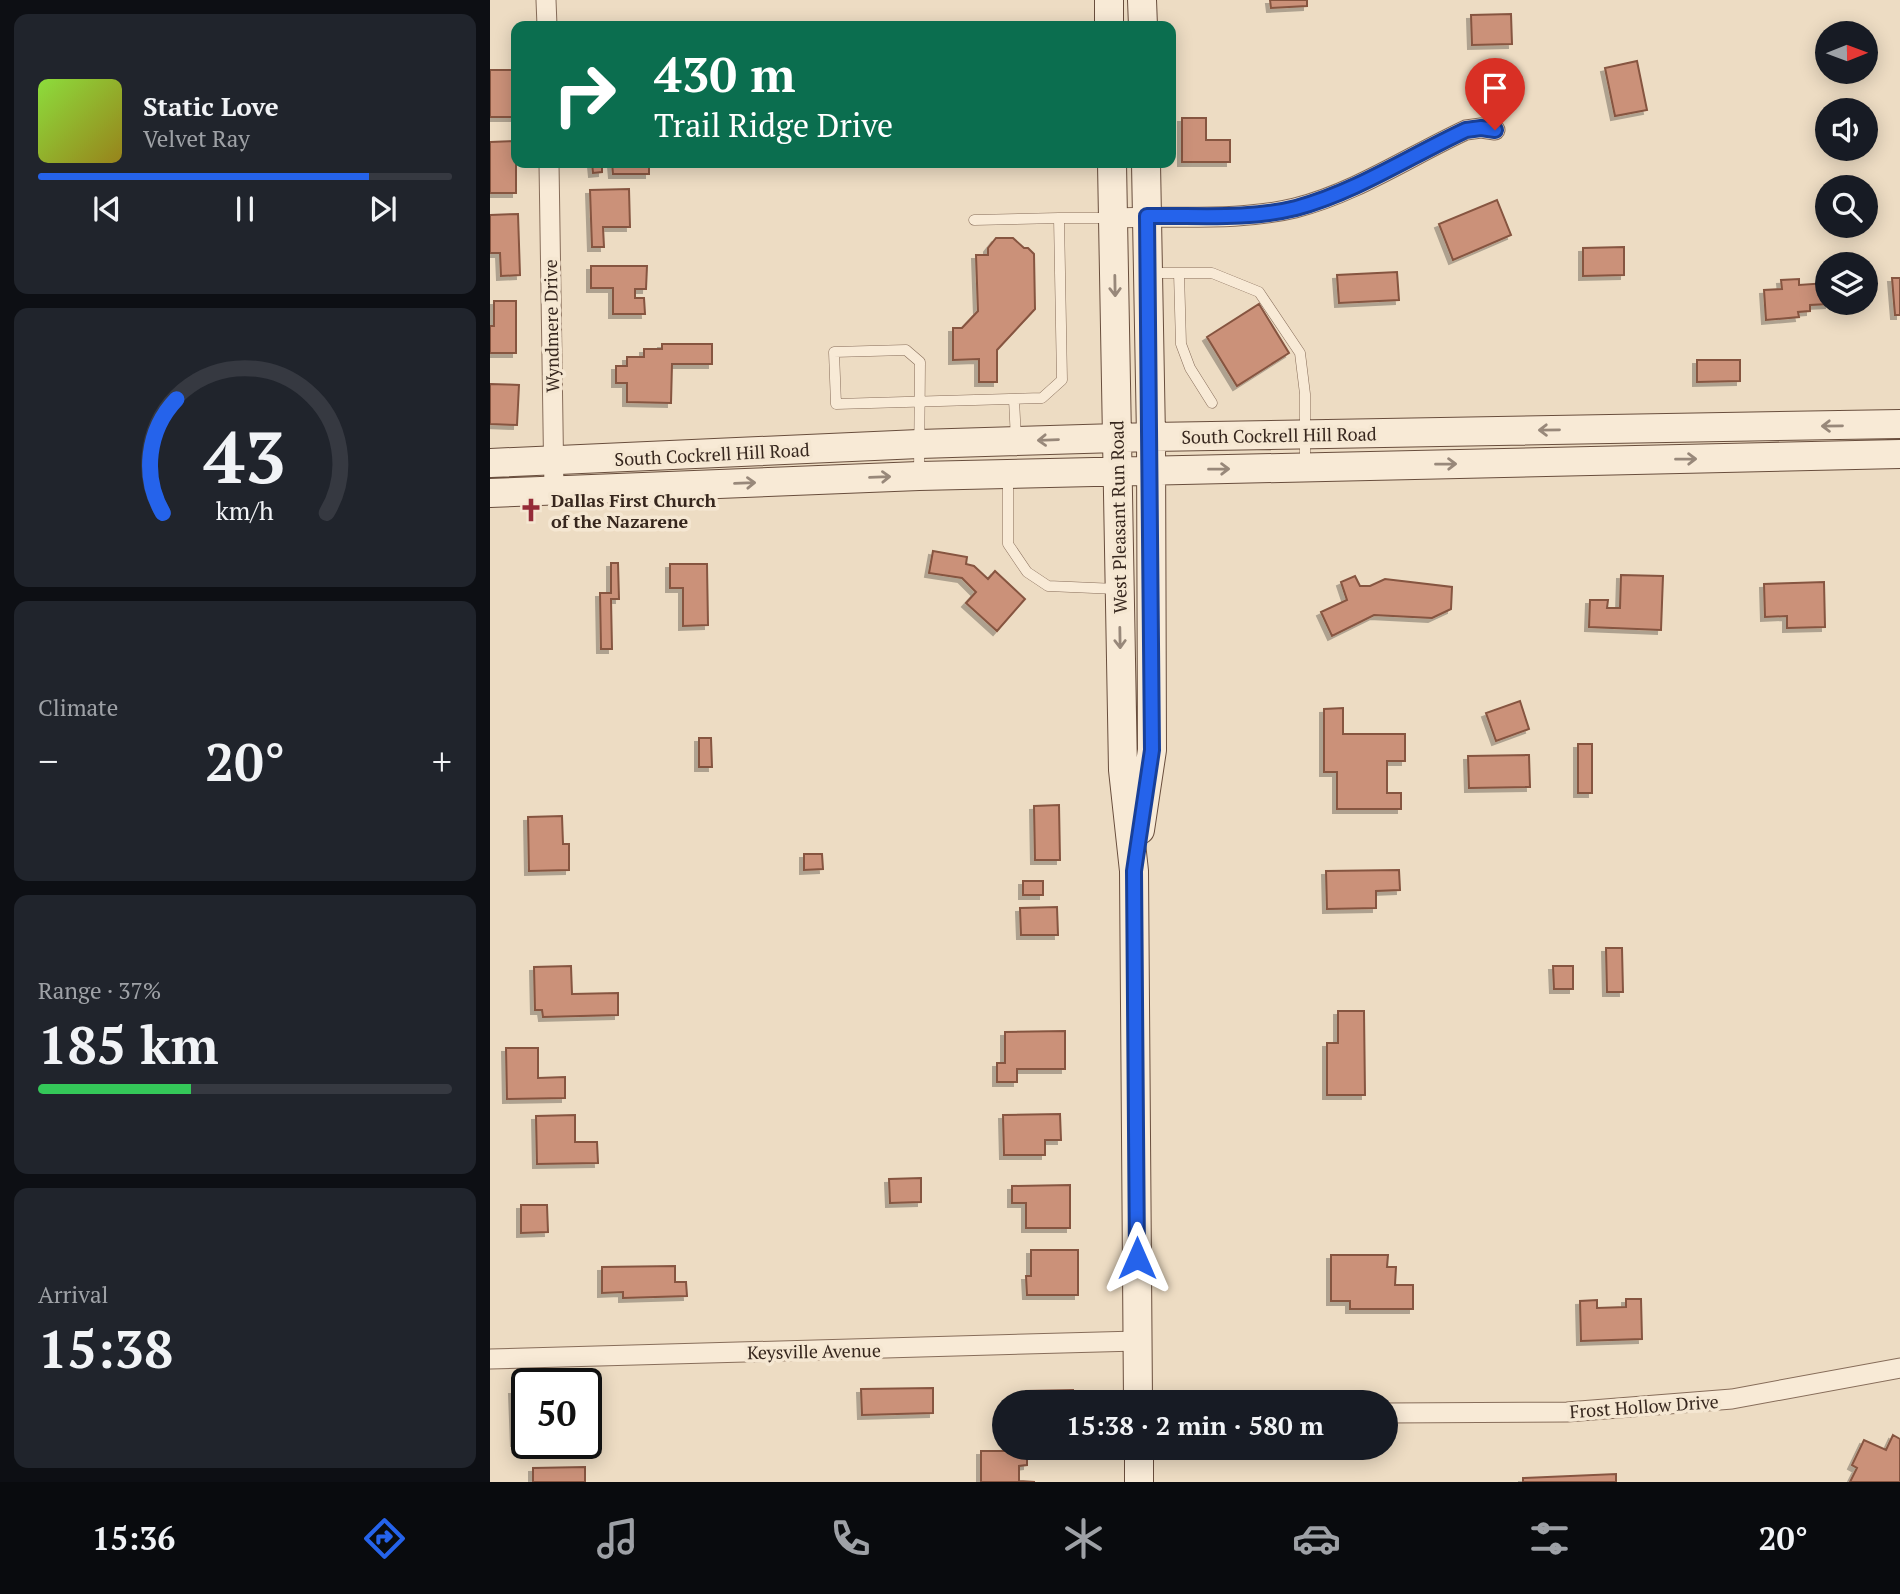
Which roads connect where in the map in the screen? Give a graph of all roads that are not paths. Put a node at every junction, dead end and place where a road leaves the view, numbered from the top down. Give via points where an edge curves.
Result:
1 (546, 0) edge
2 (1109, 0) edge
3 (1142, 0) edge
4 (547, 21) edge
5 (1109, 21) edge
6 (1143, 21) edge
7 (1495, 130) dead end
8 (549, 168) edge
9 (1112, 168) edge
10 (1146, 168) edge
11 (1147, 216) junction
12 (1059, 218) junction
13 (1114, 218) junction
14 (974, 220) dead end
15 (1148, 273) junction
16 (1179, 273) junction
17 (1014, 399) junction
18 (920, 402) junction
19 (1212, 403) dead end
20 (1900, 424) edge
21 (1306, 436) junction
22 (1151, 437) junction
23 (1116, 438) junction
24 (1016, 441) junction
25 (919, 444) junction
26 (1900, 454) edge
27 (553, 462) junction
28 (490, 463) edge
29 (1306, 467) junction
30 (1150, 471) junction
31 (1116, 472) junction
32 (1008, 474) junction
33 (919, 476) junction
34 (554, 490) junction
35 (490, 493) edge
36 (1119, 589) junction
37 (1134, 871) junction
38 (1137, 1341) junction
39 (490, 1359) edge
40 (1900, 1368) edge
41 (1138, 1390) edge
42 (1398, 1413) edge
43 (1139, 1460) edge
44 (1139, 1482) edge

1 - 4 street
2 - 5 main road
3 - 6 main road
7 - 11 street via 1466,130 1338,194 1294,208 1252,215
8 - 27 street, Wyndmere Drive
9 - 13 main road, West Pleasant Run Road
10 - 11 main road, West Pleasant Run Road
11 - 13 street
11 - 15 main road, West Pleasant Run Road
12 - 13 lane
12 - 14 lane
12 - 17 lane via 1062,380 1042,398
13 -> 23 main road, West Pleasant Run Road
15 - 16 lane
15 - 22 main road, West Pleasant Run Road
16 - 19 lane via 1181,344
16 - 21 lane via 1212,273 1259,292 1300,353
17 - 18 lane
17 - 24 lane
18 - 18 lane via 920,362 906,349 834,352 836,404
18 - 25 lane
20 -> 21 main road, South Cockrell Hill Road
21 - 22 main road, South Cockrell Hill Road
21 - 29 lane
22 - 23 main road, South Cockrell Hill Road
22 - 30 main road, West Pleasant Run Road
23 -> 24 main road, South Cockrell Hill Road
23 - 31 main road, West Pleasant Run Road
24 - 25 main road, South Cockrell Hill Road
25 - 27 main road, South Cockrell Hill Road
25 - 33 lane
29 -> 26 main road, South Cockrell Hill Road
27 - 28 main road, South Cockrell Hill Road
27 - 34 street, Wyndmere Drive
30 -> 29 main road, South Cockrell Hill Road
30 - 31 main road, South Cockrell Hill Road
30 - 37 main road, West Pleasant Run Road via 1152,750
31 - 32 main road, South Cockrell Hill Road
31 - 36 main road, West Pleasant Run Road
32 - 33 main road, South Cockrell Hill Road
32 - 36 lane via 1008,544 1027,572 1048,586
34 -> 33 main road, South Cockrell Hill Road
34 - 35 main road, South Cockrell Hill Road
36 -> 37 main road, West Pleasant Run Road via 1123,770
37 - 38 main road, West Pleasant Run Road
38 - 39 street, Keysville Avenue
38 - 41 main road, West Pleasant Run Road
40 - 42 street, Frost Hollow Drive via 1732,1399 1567,1412
43 - 44 main road

